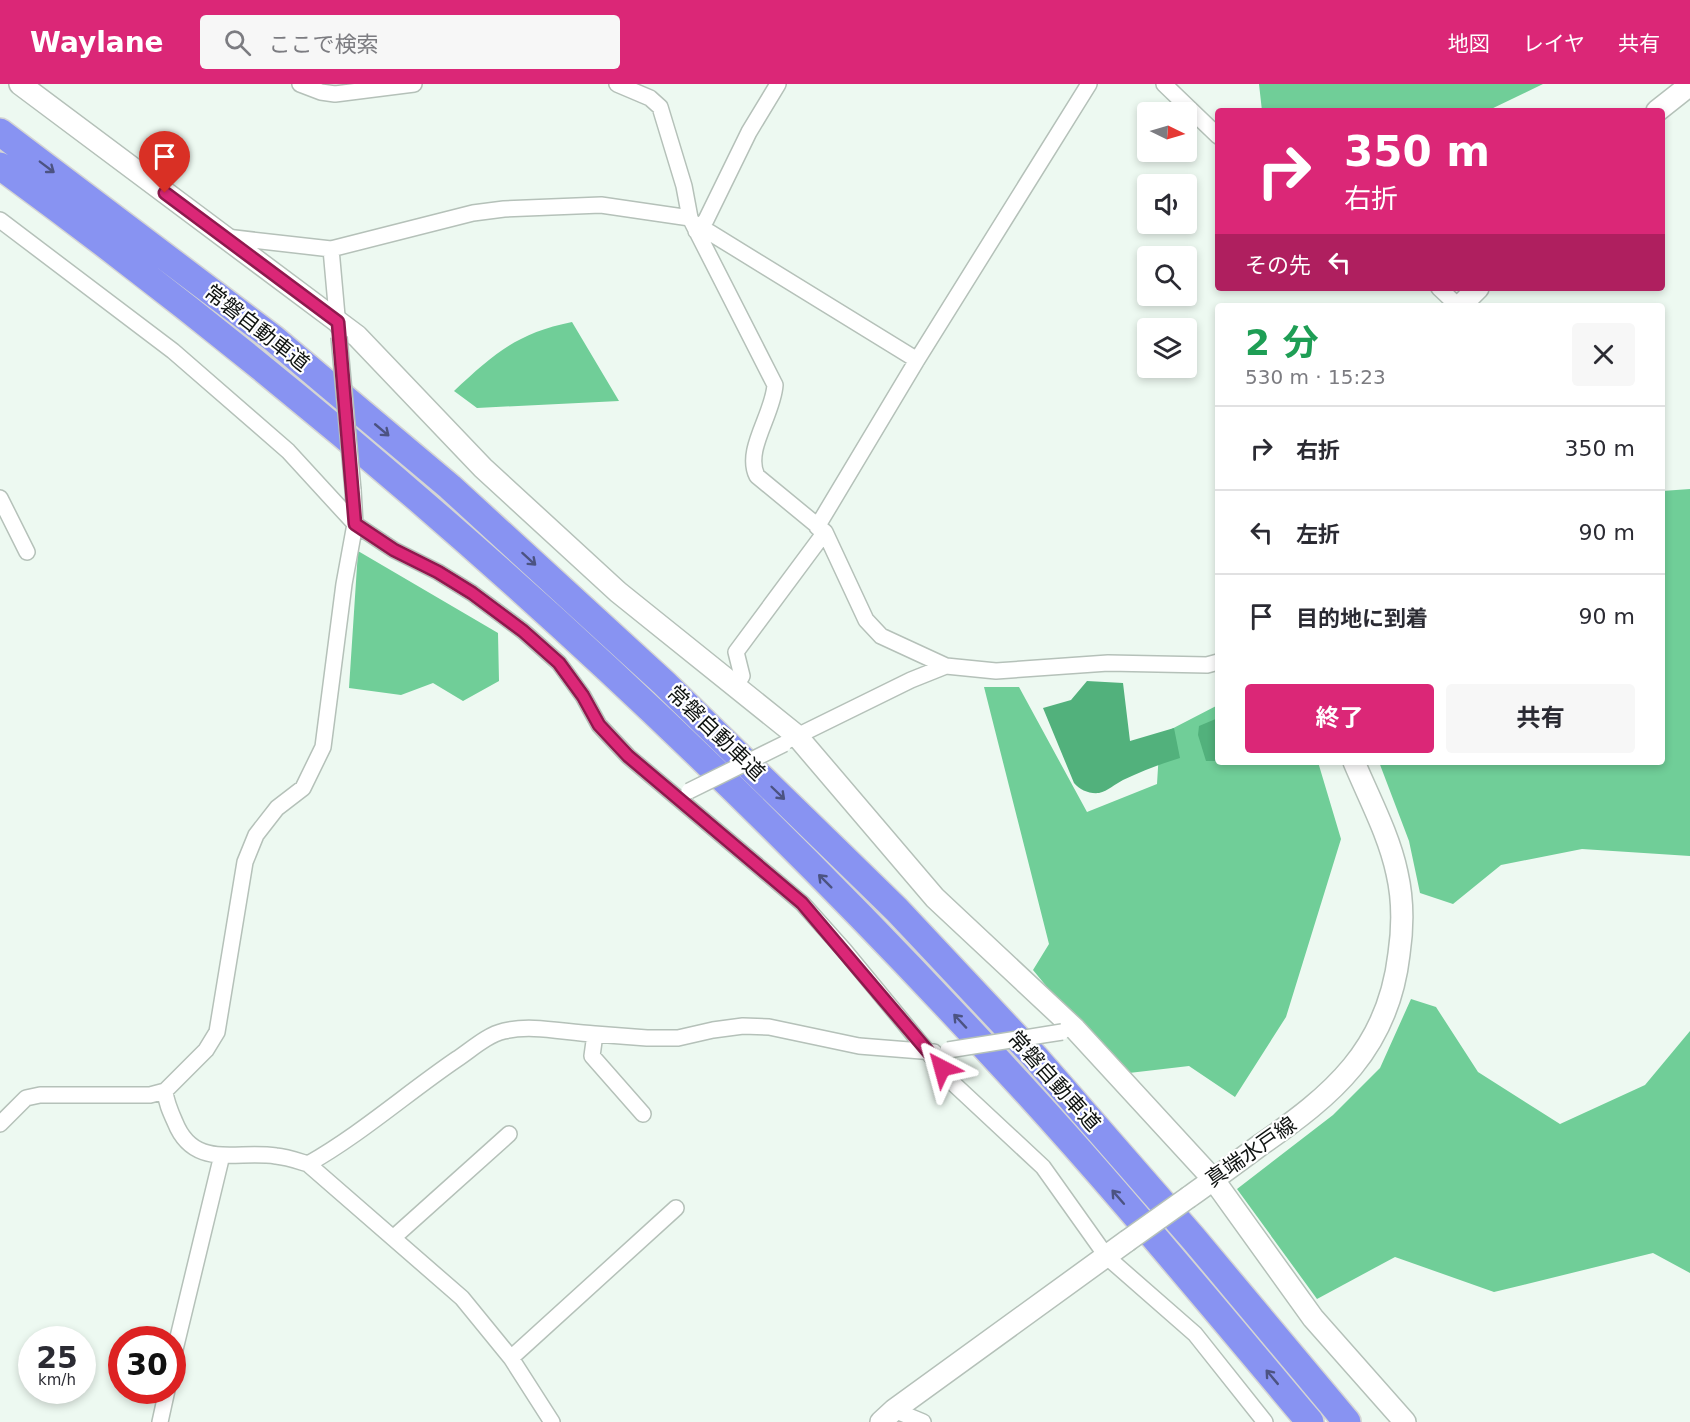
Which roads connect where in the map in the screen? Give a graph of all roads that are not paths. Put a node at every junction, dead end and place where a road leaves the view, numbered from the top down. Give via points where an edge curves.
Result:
1 (20, 84) edge
2 (300, 84) edge
3 (414, 84) edge
4 (616, 84) edge
5 (778, 84) edge
6 (1089, 84) edge
7 (1164, 84) edge
8 (1690, 85) edge
9 (1661, 108) edge
10 (0, 132) edge
11 (1215, 133) edge
12 (0, 166) edge
13 (0, 220) edge
14 (693, 224) junction
15 (222, 236) junction
16 (331, 249) junction
17 (1442, 291) edge
18 (1475, 291) edge
19 (1456, 303) edge
20 (1462, 303) edge
21 (338, 329) junction
22 (917, 360) junction
23 (0, 498) edge
24 (355, 524) junction
25 (821, 530) junction
26 (27, 552) dead end
27 (1215, 663) edge
28 (946, 666) junction
29 (735, 687) junction
30 (790, 740) junction
31 (1355, 765) edge
32 (683, 796) junction
33 (1068, 1030) junction
34 (595, 1034) junction
35 (930, 1052) junction
36 (165, 1091) junction
37 (643, 1114) dead end
38 (3, 1118) edge
39 (509, 1134) dead end
40 (222, 1155) junction
41 (308, 1164) junction
42 (1214, 1179) junction
43 (676, 1208) dead end
44 (393, 1238) junction
45 (1107, 1257) junction
46 (181, 1326) edge
47 (511, 1358) junction
48 (163, 1404) edge
49 (888, 1416) edge
50 (160, 1422) edge
51 (552, 1422) edge
52 (923, 1422) edge
53 (1265, 1422) edge
54 (1310, 1422) edge
55 (1347, 1422) edge
56 (1405, 1422) edge

1 - 15 street
2 - 3 street via 335,94
4 - 14 street via 650,98 660,107
5 - 14 street via 749,132 706,220
6 - 22 street
7 - 11 street
8 - 9 street
10 -> 55 highway, 常磐自動車道 via 274,339 450,487 688,707 897,910 1035,1057
54 -> 12 highway, 常磐自動車道 via 1001,1064 867,923 646,706 429,509 250,357
13 - 24 street via 173,351 288,451
14 - 16 street via 601,204 504,209 473,213
14 - 22 street
14 - 25 street via 775,385 752,466 758,477
15 - 16 street
15 - 21 street
16 - 21 street
17 - 19 street
18 - 20 street
21 - 24 street, bridge
21 - 29 street via 357,336 483,468 609,585
22 - 25 street
23 - 26 street
24 - 32 street via 472,593 523,631 559,663 613,741
24 - 36 street via 323,747 303,788 277,808 256,835 245,862 217,1032 206,1050
25 - 28 street via 866,620 881,636
25 - 29 street via 736,652 742,676
27 - 28 street via 1108,663 996,671
28 - 30 street
29 - 30 street
30 - 32 street, bridge
30 - 33 street via 936,898
31 - 42 street, 真端水戸線 via 1390,849 1401,896 1401,940 1390,998 1378,1030 1332,1091
32 - 35 street via 802,903
33 - 35 street, bridge
33 - 42 street
34 - 35 street via 678,1038 743,1026 769,1027 859,1046
34 - 37 street via 592,1056
34 - 41 street via 532,1029 489,1037
35 - 45 street via 955,1084 1043,1167
36 - 38 street via 150,1095 40,1095 26,1098
36 - 40 street via 180,1134 189,1145
39 - 44 street
40 - 41 street via 277,1156
40 - 46 street
41 - 44 street
42 - 45 street, 真端水戸線, bridge
42 - 56 street via 1313,1318
43 - 47 street
44 - 47 street via 462,1298
45 - 49 street, 真端水戸線
45 - 53 street via 1195,1334
47 - 51 street
48 - 50 street
49 - 52 street

